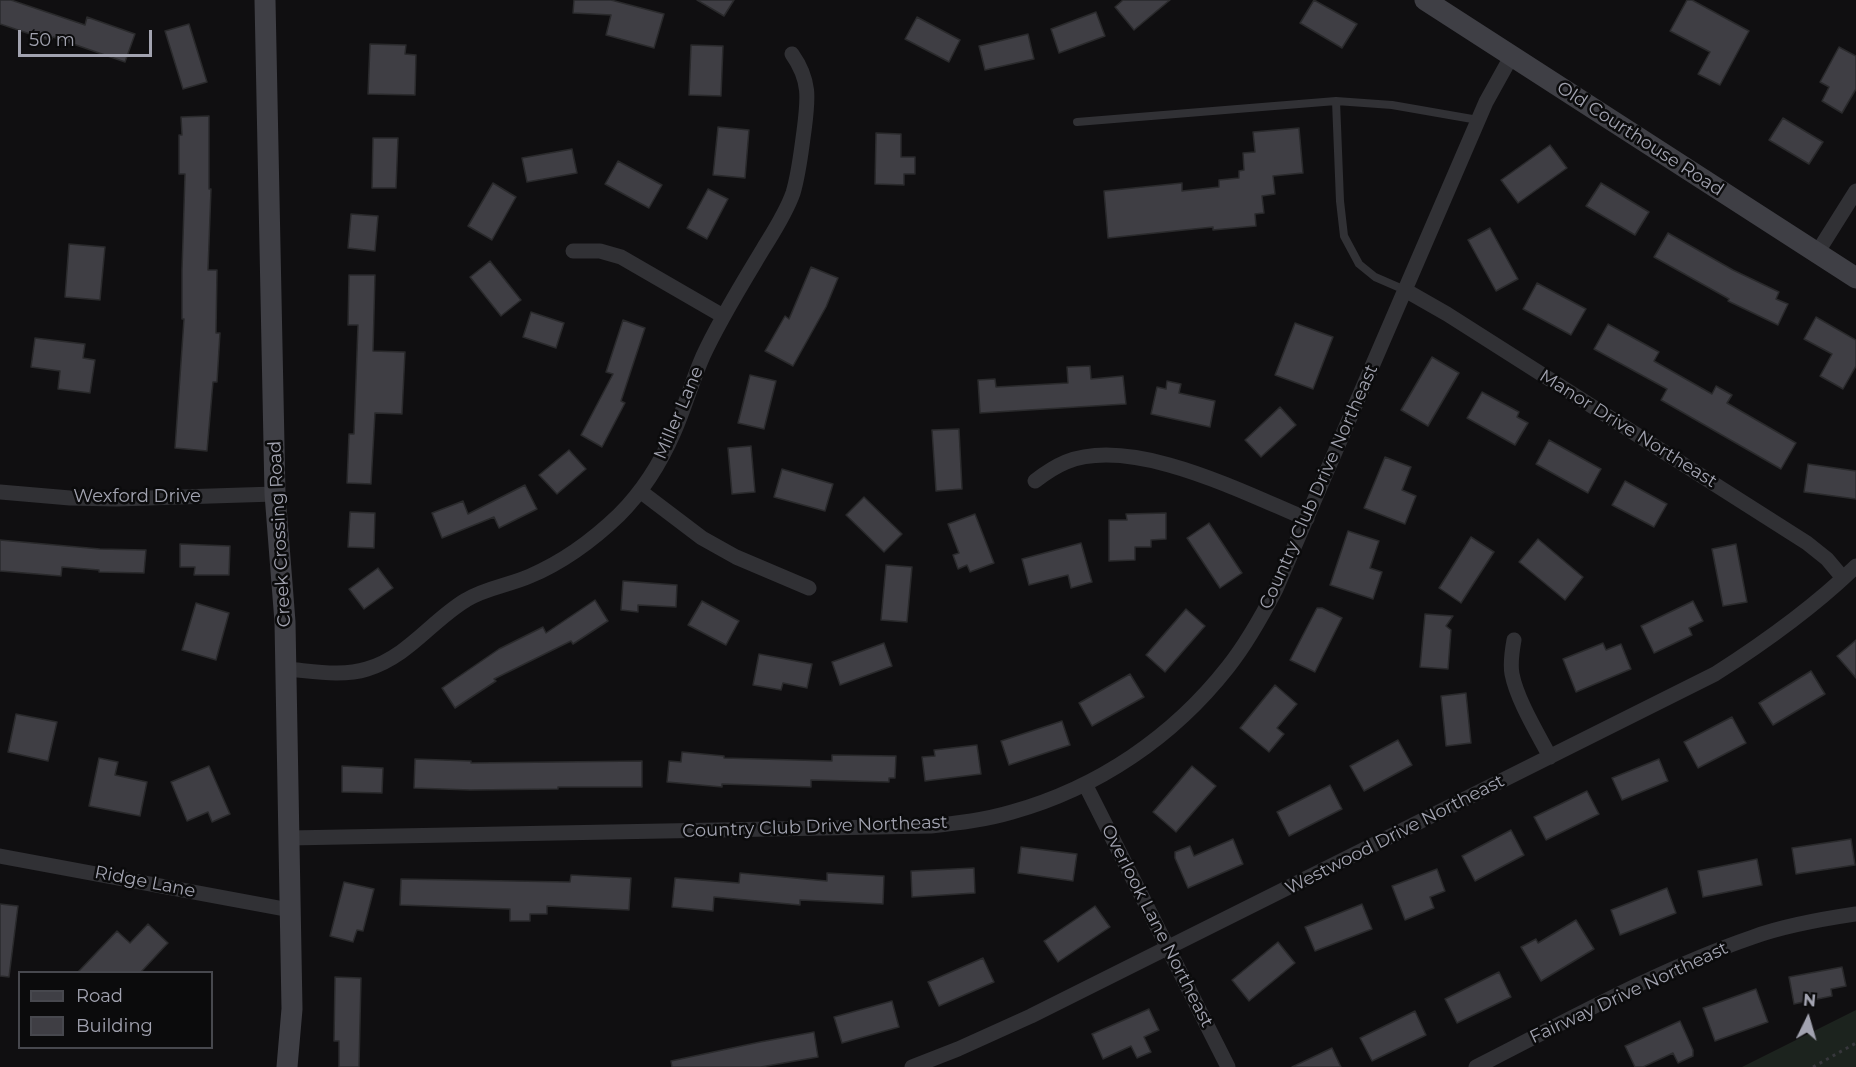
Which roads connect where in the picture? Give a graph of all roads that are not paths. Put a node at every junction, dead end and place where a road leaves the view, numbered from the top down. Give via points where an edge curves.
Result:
1 (265, 0) edge
2 (1437, 4) edge
3 (792, 54) dead end
4 (1512, 57) junction
5 (1336, 101) junction
6 (1478, 120) junction
7 (1077, 122) dead end
8 (1856, 191) edge
9 (573, 251) dead end
10 (1817, 253) junction
11 (1856, 278) edge
12 (1405, 290) junction
13 (723, 316) junction
14 (1035, 481) dead end
15 (640, 491) junction
16 (0, 492) edge
17 (275, 494) junction
18 (1307, 519) junction
19 (1856, 566) edge
20 (1843, 578) junction
21 (808, 588) dead end
22 (1514, 640) dead end
23 (286, 669) junction
24 (1550, 757) junction
25 (1085, 784) junction
26 (290, 838) junction
27 (0, 856) edge
28 (290, 910) junction
29 (1856, 914) edge
30 (1168, 948) junction
31 (287, 1067) edge
32 (912, 1067) edge
33 (1228, 1067) edge
34 (1476, 1067) edge

1 - 17 street, Creek Crossing Road
2 - 4 street, Old Courthouse Road
3 - 13 street, Miller Lane via 806,80 808,98 799,169 781,219
4 - 6 street, Country Club Drive Northeast
4 - 10 street, Old Courthouse Road
5 - 6 lane via 1392,105
5 - 7 lane
5 - 12 lane via 1344,236 1359,264 1375,277
6 - 12 street, Country Club Drive Northeast
8 - 10 street
9 - 13 street via 600,251 621,257
10 - 11 street, Old Courthouse Road
12 - 18 street, Country Club Drive Northeast
12 - 20 street, Manor Drive Northeast via 1808,543
13 - 15 street, Miller Lane via 674,432
14 - 18 street via 1067,461 1088,456 1148,459 1180,467
15 - 21 street via 736,557
15 - 23 street, Miller Lane via 619,514 561,560 531,576 470,597 385,663 344,673
16 - 17 street, Wexford Drive via 116,499
17 - 23 street, Creek Crossing Road
18 - 25 street, Country Club Drive Northeast via 1257,626 1201,700 1141,751
19 - 20 street, Westwood Drive Northeast
20 - 24 street, Westwood Drive Northeast via 1762,644 1715,674
22 - 24 street via 1512,674
23 - 26 street, Creek Crossing Road
24 - 30 street, Westwood Drive Northeast
25 - 26 street, Country Club Drive Northeast via 1011,813 931,826
25 - 30 street, Overlook Lane Northeast
26 - 28 street, Creek Crossing Road
27 - 28 street, Ridge Lane
28 - 31 street, Creek Crossing Road via 292,1009
29 - 34 street, Fairway Drive Northeast via 1755,936 1699,957
30 - 32 street, Westwood Drive Northeast via 1031,1016
30 - 33 street, Overlook Lane Northeast

